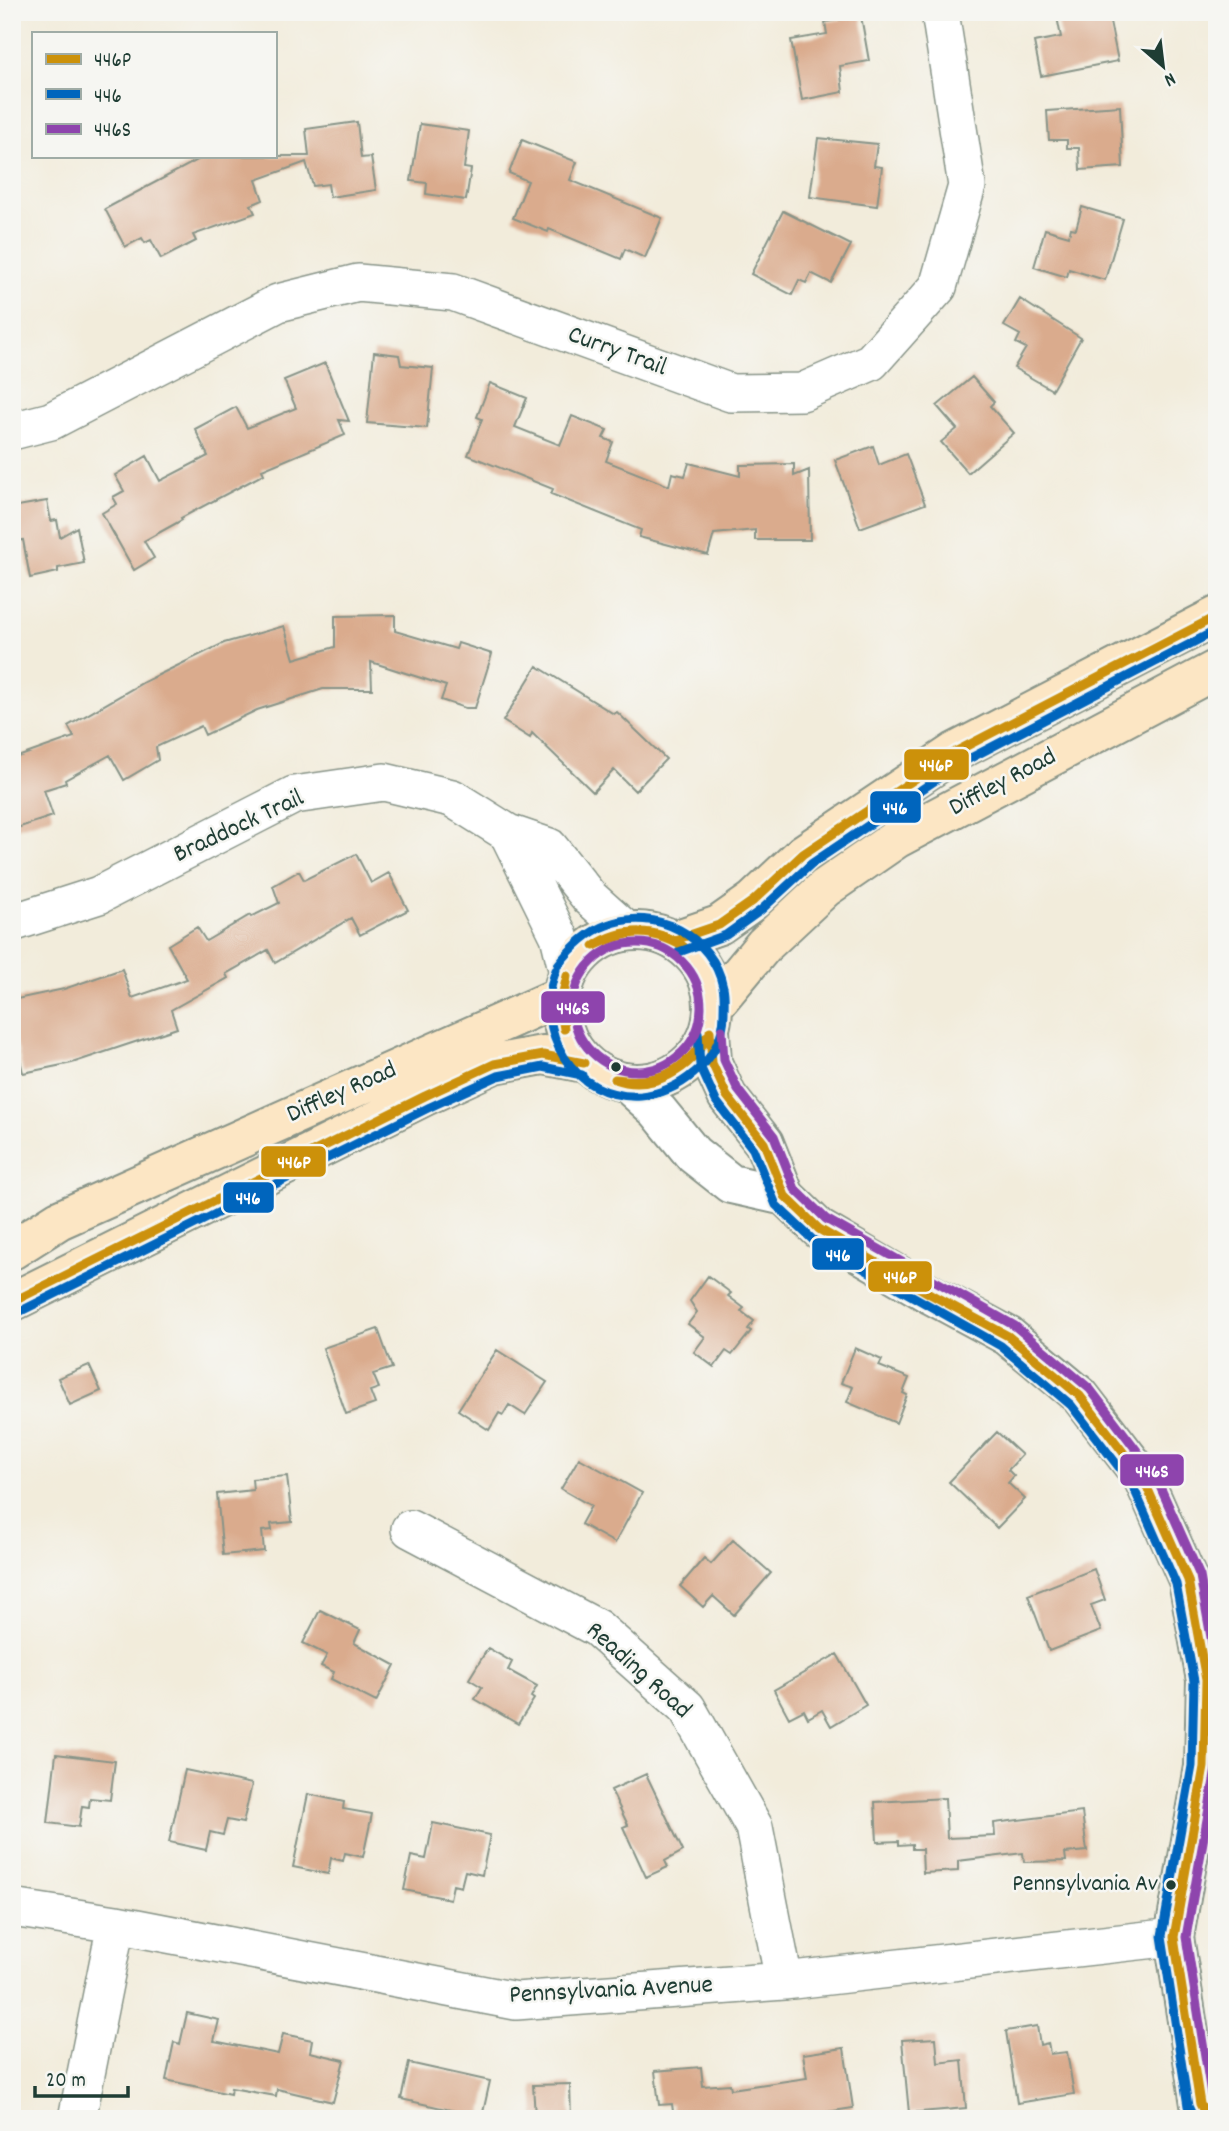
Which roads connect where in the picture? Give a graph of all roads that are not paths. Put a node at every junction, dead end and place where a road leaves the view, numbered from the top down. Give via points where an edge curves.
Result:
1 (940, 12) edge
2 (12, 431) edge
3 (1217, 616) edge
4 (1217, 669) edge
5 (508, 833) junction
6 (12, 923) edge
7 (626, 931) junction
8 (674, 940) junction
9 (565, 984) junction
10 (712, 1018) junction
11 (584, 1063) junction
12 (628, 1084) junction
13 (785, 1196) junction
14 (12, 1250) edge
15 (12, 1302) edge
16 (411, 1529) dead end
17 (12, 1908) edge
18 (116, 1924) junction
19 (1174, 1937) junction
20 (784, 1981) junction
21 (77, 2119) edge
22 (1208, 2119) edge

1 - 2 street, Curry Trail via 967,186 938,287 871,362 802,391 730,393 453,292 358,283 278,303 51,421
3 - 8 main road, Diffley Road via 955,752 803,854 753,901 719,925
4 - 10 main road, Diffley Road via 896,839 825,888 765,945
5 - 6 street, Braddock Trail via 452,798 384,782 294,795 99,895
5 - 7 street, Braddock Trail via 549,847 589,897
5 - 9 street via 559,936
7 - 8 main road via 651,932
7 - 9 main road via 603,938 583,953
8 - 10 main road via 695,957 708,979
9 - 11 main road via 561,1020 569,1044
9 - 14 main road, Diffley Road via 59,1220
10 - 12 main road via 698,1054 678,1072 654,1082
10 - 13 street via 712,1063 727,1096 764,1143
11 - 12 main road via 604,1077
11 - 15 main road, Diffley Road via 543,1055 494,1063
12 - 13 street via 658,1111 693,1154 730,1184
13 - 19 street via 819,1229 1008,1336 1080,1396 1143,1478 1188,1580 1206,1679 1204,1767
16 - 20 street, Reading Road via 597,1628 687,1708 754,1827
17 - 18 street, Pennsylvania Avenue
18 - 20 street, Pennsylvania Avenue via 516,2001
18 - 21 street
19 - 20 street, Pennsylvania Avenue
19 - 22 street via 1200,2104

